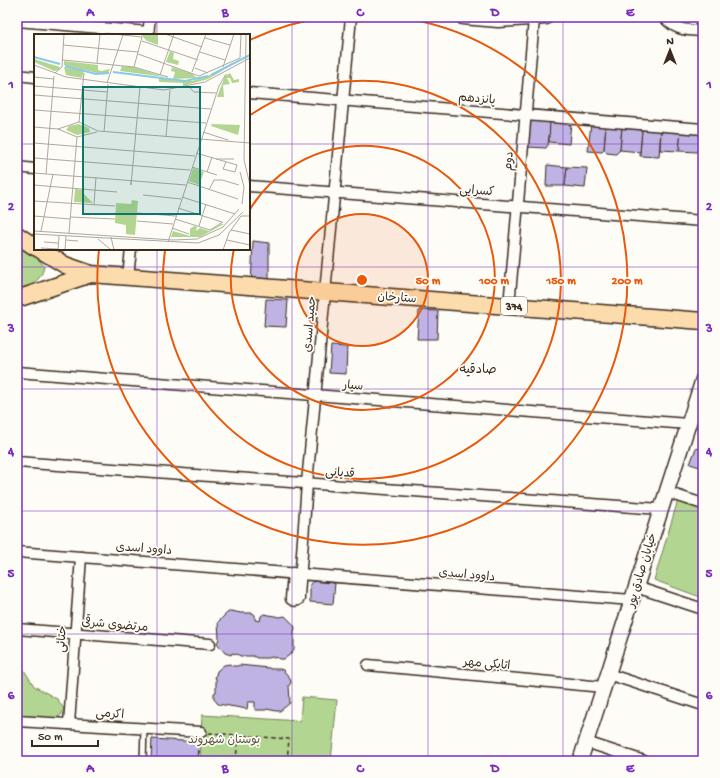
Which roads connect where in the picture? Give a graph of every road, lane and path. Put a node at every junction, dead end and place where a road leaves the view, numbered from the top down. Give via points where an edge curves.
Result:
1 (150, 17) edge
2 (351, 17) edge
3 (462, 17) edge
4 (664, 17) edge
5 (540, 18) edge
6 (17, 22) edge
7 (703, 31) edge
8 (148, 33) edge
9 (17, 75) edge
10 (34, 76) edge
11 (250, 93) edge
12 (343, 100) junction
13 (525, 115) junction
14 (703, 129) edge
15 (17, 167) edge
16 (34, 169) edge
17 (250, 186) edge
18 (334, 192) junction
19 (517, 207) junction
20 (703, 221) edge
21 (17, 235) edge
22 (34, 245) edge
23 (41, 250) edge
24 (131, 250) edge
25 (91, 274) junction
26 (128, 277) junction
27 (325, 292) junction
28 (17, 299) edge
29 (509, 306) junction
30 (703, 321) edge
31 (17, 372) edge
32 (703, 379) edge
33 (315, 395) junction
34 (699, 405) edge
35 (688, 424) junction
36 (17, 462) edge
37 (307, 483) junction
38 (666, 492) junction
39 (703, 504) edge
40 (660, 509) junction
41 (17, 552) edge
42 (80, 556) junction
43 (297, 573) junction
44 (634, 594) junction
45 (703, 609) edge
46 (17, 629) edge
47 (75, 634) junction
48 (210, 644) dead end
49 (368, 666) dead end
50 (606, 680) junction
51 (703, 705) edge
52 (17, 721) edge
53 (68, 724) junction
54 (144, 728) junction
55 (200, 732) junction
56 (238, 735) junction
57 (586, 742) junction
58 (198, 760) edge
59 (143, 761) edge
60 (209, 761) edge
61 (236, 761) edge
62 (287, 761) edge
63 (580, 761) edge
64 (644, 761) edge

1 - 8 street
2 - 12 street, حمید اسدی
3 - 5 main road via 498,20
4 - 7 street via 677,28
5 - 13 street, دوم
6 - 8 street
9 - 10 street
11 - 12 street, پانزدهم
12 - 13 street, پانزدهم
12 - 18 street, حمید اسدی
13 - 14 street, پانزدهم
13 - 19 street, دوم
15 - 16 street
17 - 18 street, کسرایی
18 - 19 street, کسرایی
18 - 27 street, حمید اسدی
19 - 20 street, کسرایی
19 - 29 street, دوم
21 - 22 main road
23 - 25 main road via 65,265
24 - 26 street
25 - 26 main road, ستارخان / 374
25 - 28 main road
26 - 27 main road, ستارخان / 374
27 - 29 main road, ستارخان / 374
27 - 33 street, حمید اسدی
29 - 30 main road, ستارخان / 374
31 - 33 street, سیار
32 - 34 main road, خیابان صادق پور
33 - 35 street, سیار
33 - 37 street, حمید اسدی
34 - 35 main road, خیابان صادق پور
35 - 38 main road, خیابان صادق پور
36 - 37 street, قدیانی
37 - 40 street, قدیانی
37 - 43 street, حمید اسدی
38 - 39 street
38 - 40 main road, خیابان صادق پور
40 - 44 main road, خیابان صادق پور
41 - 42 street, داوود اسدی
42 - 43 street, داوود اسدی
42 - 47 street, ختائی
43 - 44 street, داوود اسدی
44 - 45 street, داوود اسدی
44 - 50 main road, خیابان صادق پور
46 - 47 street, مرتضوی شرقی
47 - 48 street, مرتضوی شرقی
47 - 53 street, ختائی
49 - 50 street, اتابکی مهر
50 - 51 street, اتابکی مهر
50 - 57 main road, خیابان صادق پور
52 - 53 street, اکرمی
53 - 54 street, اکرمی
54 - 55 street, اکرمی
54 - 59 lane
55 - 56 path
55 - 58 path
56 - 61 path
56 - 62 path via 289,739
57 - 63 main road, خیابان صادق پور
57 - 64 street
58 - 60 path

